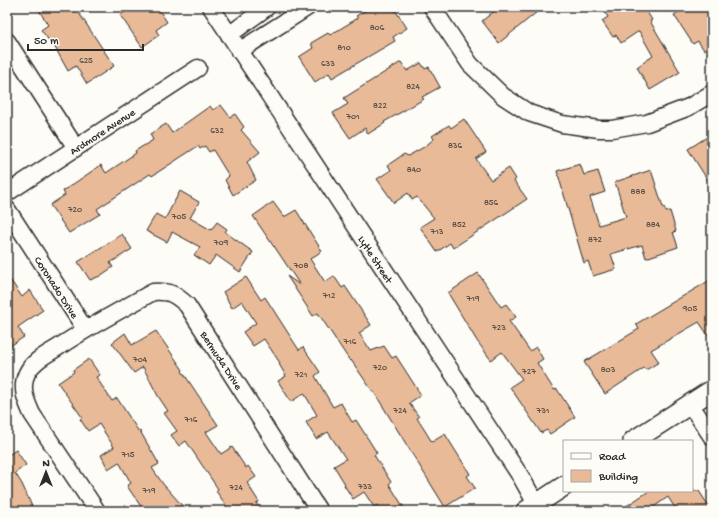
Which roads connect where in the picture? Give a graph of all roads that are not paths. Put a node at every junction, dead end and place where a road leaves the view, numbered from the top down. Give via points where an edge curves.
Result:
1 (211, 7) edge
2 (267, 7) edge
3 (308, 7) edge
4 (432, 7) edge
5 (229, 35) junction
6 (7, 41) edge
7 (239, 51) junction
8 (198, 68) dead end
9 (712, 93) edge
10 (76, 148) junction
11 (7, 193) edge
12 (7, 209) edge
13 (85, 329) junction
14 (712, 390) edge
15 (690, 404) junction
16 (712, 437) edge
17 (635, 440) edge
18 (563, 487) edge
19 (534, 509) edge
20 (97, 511) edge
21 (319, 511) edge

1 - 5 street, Lytle Street
2 - 5 street
3 - 7 street
4 - 9 street via 470,64 503,96 529,113 562,124 612,129 647,123 689,107
5 - 7 street, Lytle Street
6 - 10 street
7 - 19 street, Lytle Street via 521,477
8 - 10 street, Ardmore Avenue
10 - 11 street, Ardmore Avenue
12 - 13 street, Coronado Drive
13 - 20 street, Coronado Drive via 32,365 26,374 25,400
13 - 21 street, Bermuda Drive via 153,292 164,291 176,295 186,305
14 - 15 street
15 - 16 street
15 - 17 street
18 - 19 street

